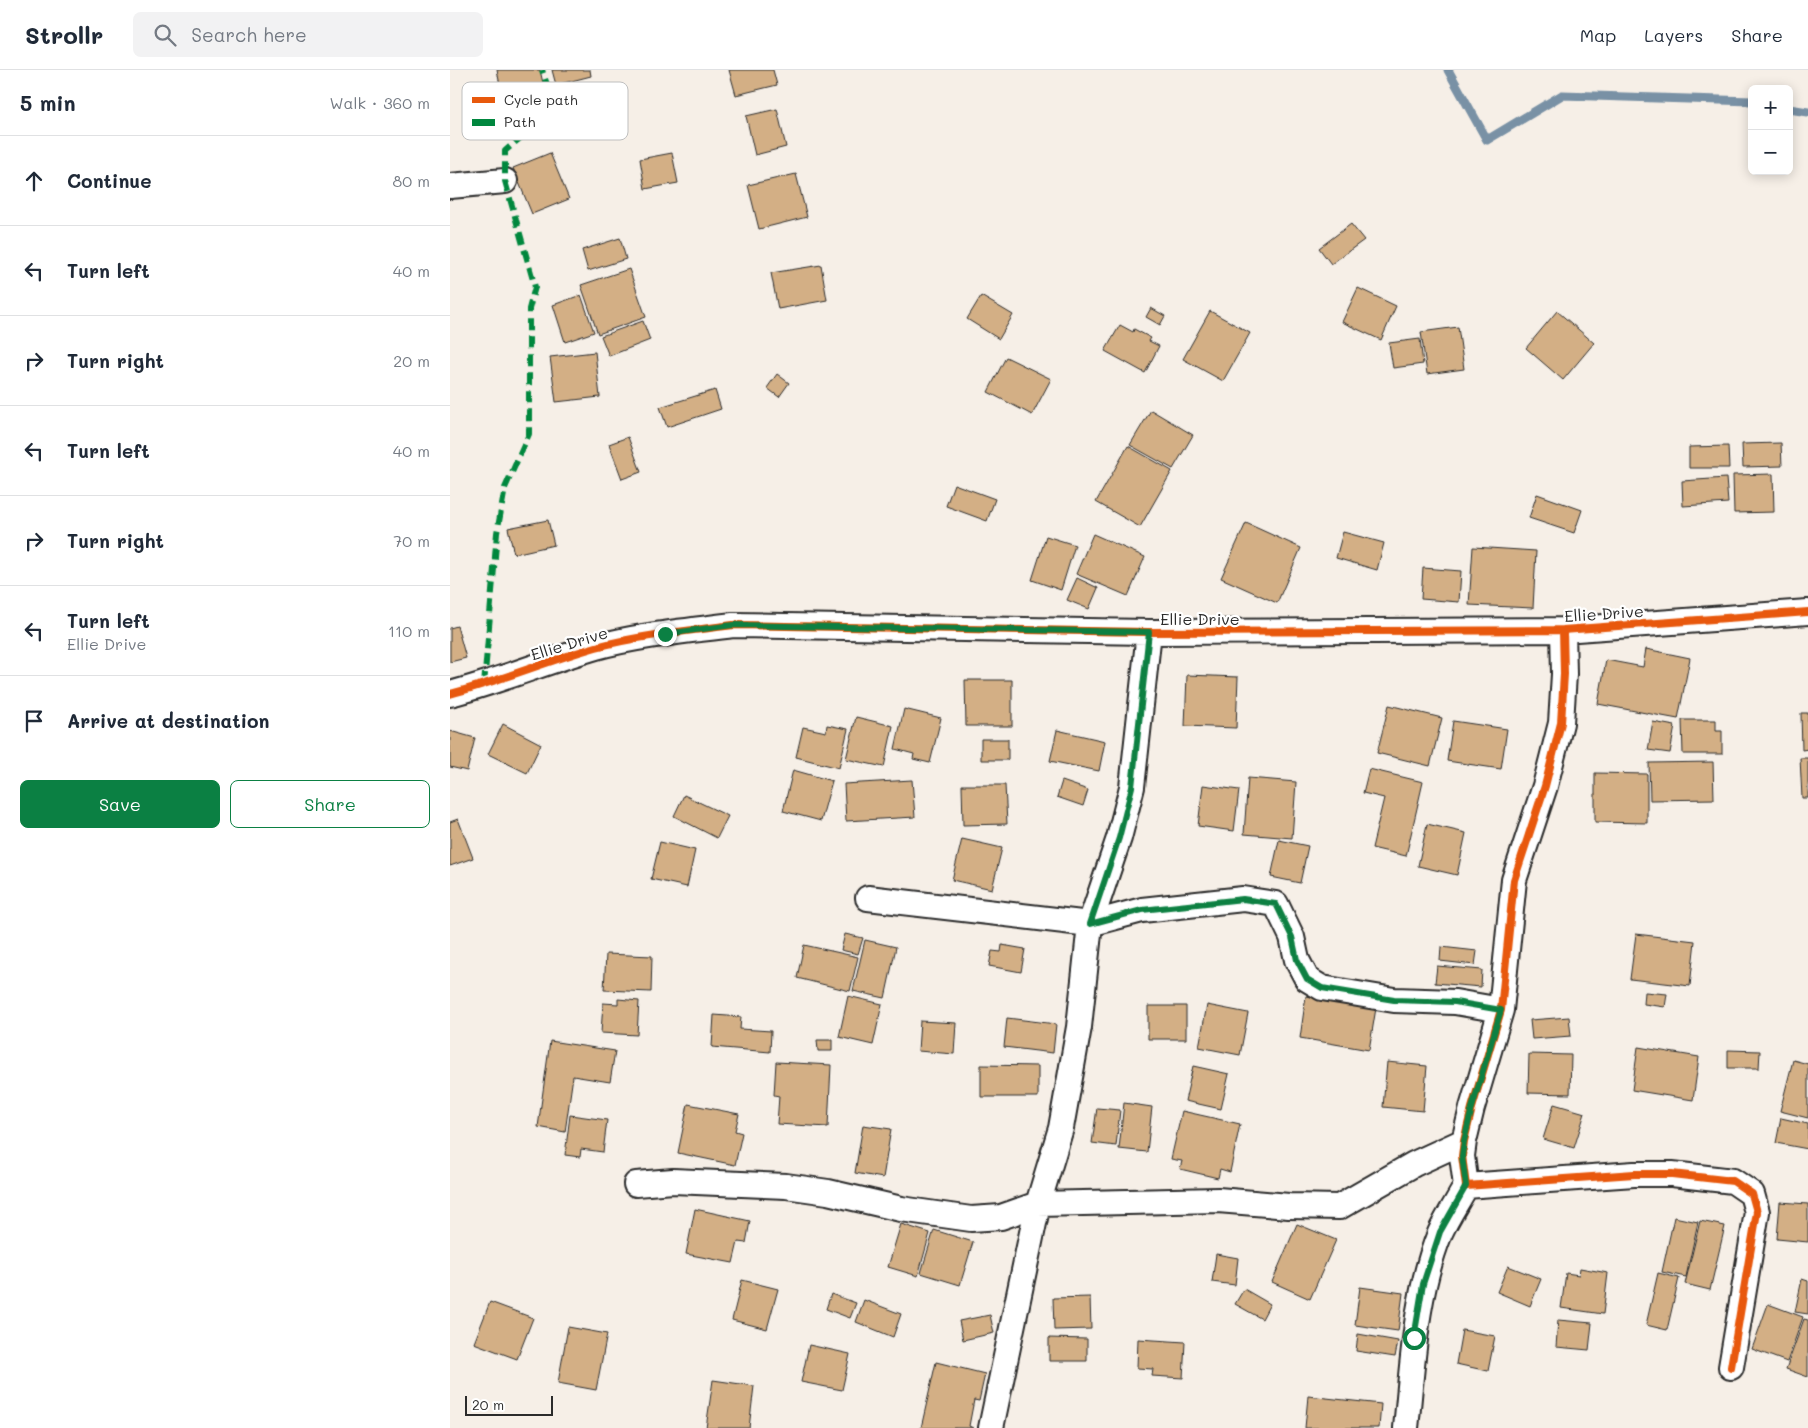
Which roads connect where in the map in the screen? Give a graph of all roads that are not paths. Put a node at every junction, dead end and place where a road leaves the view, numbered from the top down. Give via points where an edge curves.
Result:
1 (505, 181) dead end
2 (450, 186) edge
3 (1808, 612) edge
4 (1563, 630) junction
5 (1149, 632) junction
6 (450, 694) edge
7 (868, 898) dead end
8 (1090, 924) junction
9 (1501, 1010) junction
10 (1464, 1141) junction
11 (636, 1184) dead end
12 (1466, 1186) junction
13 (1038, 1204) junction
14 (1731, 1367) dead end
15 (991, 1428) edge
16 (1406, 1428) edge

1 - 2 street
3 - 4 street, Ellie Drive
4 - 5 street, Ellie Drive
4 - 9 street via 1561,723 1545,786 1514,880
5 - 6 street, Ellie Drive via 733,625 597,647
5 - 8 street via 1132,787 1119,838
7 - 8 street
8 - 9 street via 1142,910 1243,899 1276,904 1307,979 1322,988 1394,1000 1455,1002
8 - 13 street via 1079,1027 1061,1128
9 - 10 street
10 - 12 street via 1462,1156
10 - 13 street via 1414,1164 1339,1207 1218,1200
11 - 13 street via 673,1181 786,1186 828,1192 901,1210 971,1219 1001,1217
12 - 14 street via 1663,1174 1733,1182 1752,1194 1757,1212
12 - 16 street via 1440,1232 1423,1284 1414,1338
13 - 15 street

